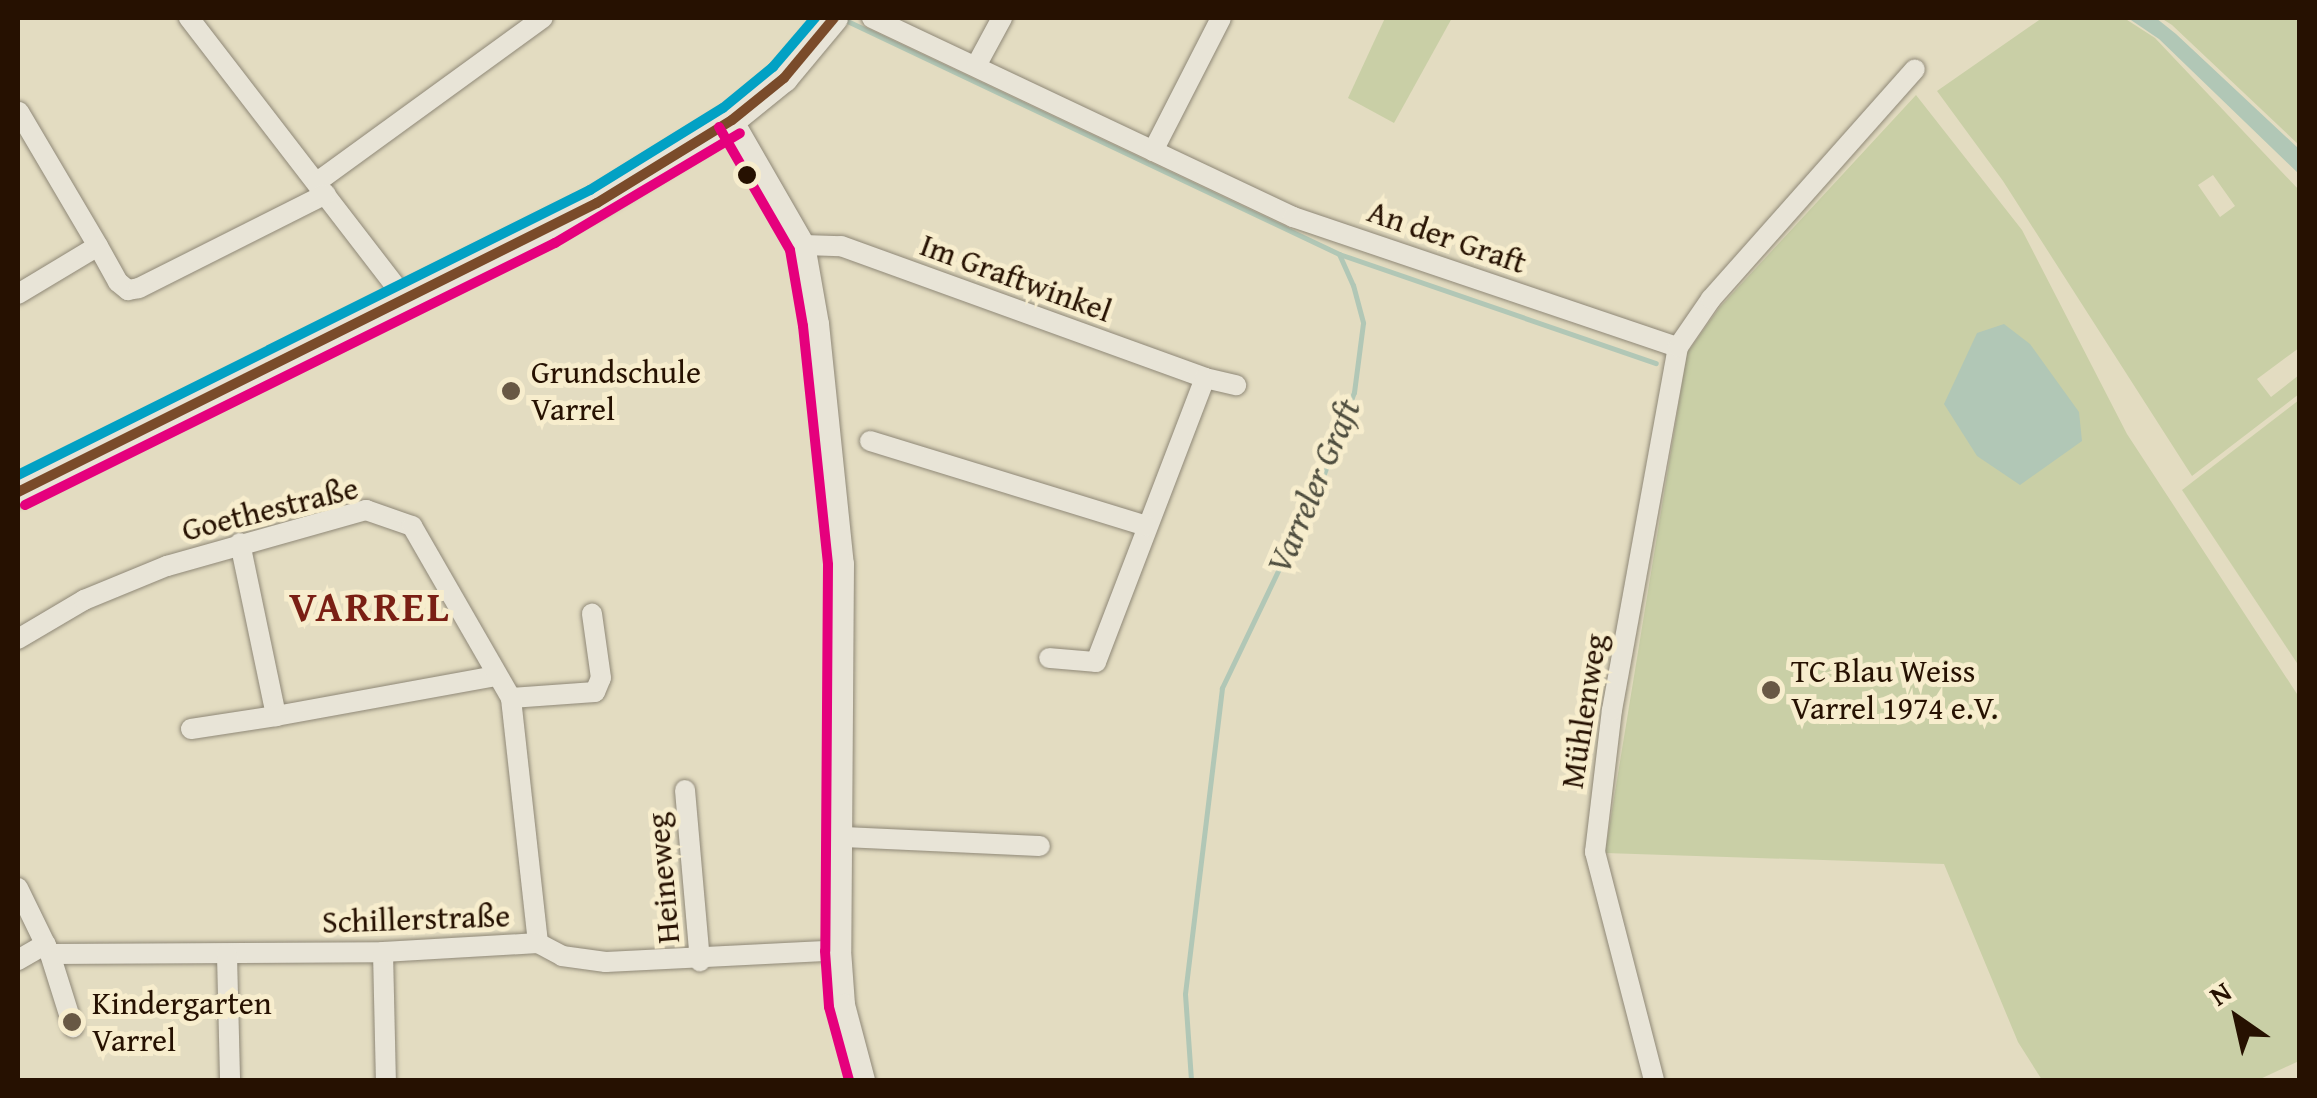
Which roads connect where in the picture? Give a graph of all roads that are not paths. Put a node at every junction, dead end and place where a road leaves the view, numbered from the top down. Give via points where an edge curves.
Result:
1 (189, 18) edge
2 (544, 18) edge
3 (834, 18) edge
4 (872, 18) edge
5 (1002, 18) edge
6 (1221, 18) edge
7 (976, 66) junction
8 (1915, 69) dead end
9 (19, 112) edge
10 (732, 120) junction
11 (1153, 151) junction
12 (321, 188) junction
13 (804, 245) junction
14 (98, 246) junction
15 (18, 294) edge
16 (404, 297) junction
17 (1678, 346) junction
18 (1205, 378) junction
19 (1236, 385) dead end
20 (870, 442) dead end
21 (18, 492) edge
22 (1146, 526) junction
23 (240, 544) junction
24 (592, 614) dead end
25 (18, 639) edge
26 (1050, 658) dead end
27 (496, 676) junction
28 (510, 698) junction
29 (276, 716) junction
30 (191, 729) dead end
31 (685, 790) dead end
32 (843, 837) junction
33 (1040, 846) dead end
34 (18, 888) edge
35 (538, 943) junction
36 (48, 949) junction
37 (840, 950) junction
38 (383, 952) junction
39 (227, 955) junction
40 (18, 960) edge
41 (700, 961) junction
42 (73, 1027) dead end
43 (230, 1080) edge
44 (386, 1080) edge
45 (864, 1080) edge
46 (1654, 1080) edge

1 - 12 street
2 - 12 street
3 - 10 main road via 784,78
4 - 7 street, An der Graft
5 - 7 street
6 - 11 street
7 - 11 street, An der Graft
8 - 17 street via 1711,299
9 - 14 street
10 - 13 street
10 - 16 main road via 548,230
11 - 17 street, An der Graft via 1294,218
12 - 14 street via 139,288 118,282
12 - 16 street
13 - 18 street, Im Graftwinkel via 841,246
13 - 32 street via 843,564
14 - 15 street
16 - 21 main road
17 - 46 street, Mühlenweg via 1612,710 1595,852
18 - 19 street, Im Graftwinkel
18 - 22 street
20 - 22 street
22 - 26 street via 1096,662
23 - 25 street, Goethestraße via 84,600
23 - 27 street, Goethestraße via 366,510 389,513 412,526
23 - 29 street
24 - 28 street via 602,678 596,692
27 - 28 street, Goethestraße
27 - 29 street
28 - 35 street, Goethestraße
29 - 30 street
31 - 41 street, Heineweg
32 - 33 street
32 - 37 street
34 - 36 street
35 - 38 street, Schillerstraße
35 - 41 street, Schillerstraße via 562,956 606,962
36 - 39 street, Schillerstraße
36 - 40 street
36 - 42 street
37 - 41 street, Schillerstraße
37 - 45 street via 844,1005
38 - 39 street, Schillerstraße
38 - 44 street
39 - 43 street

